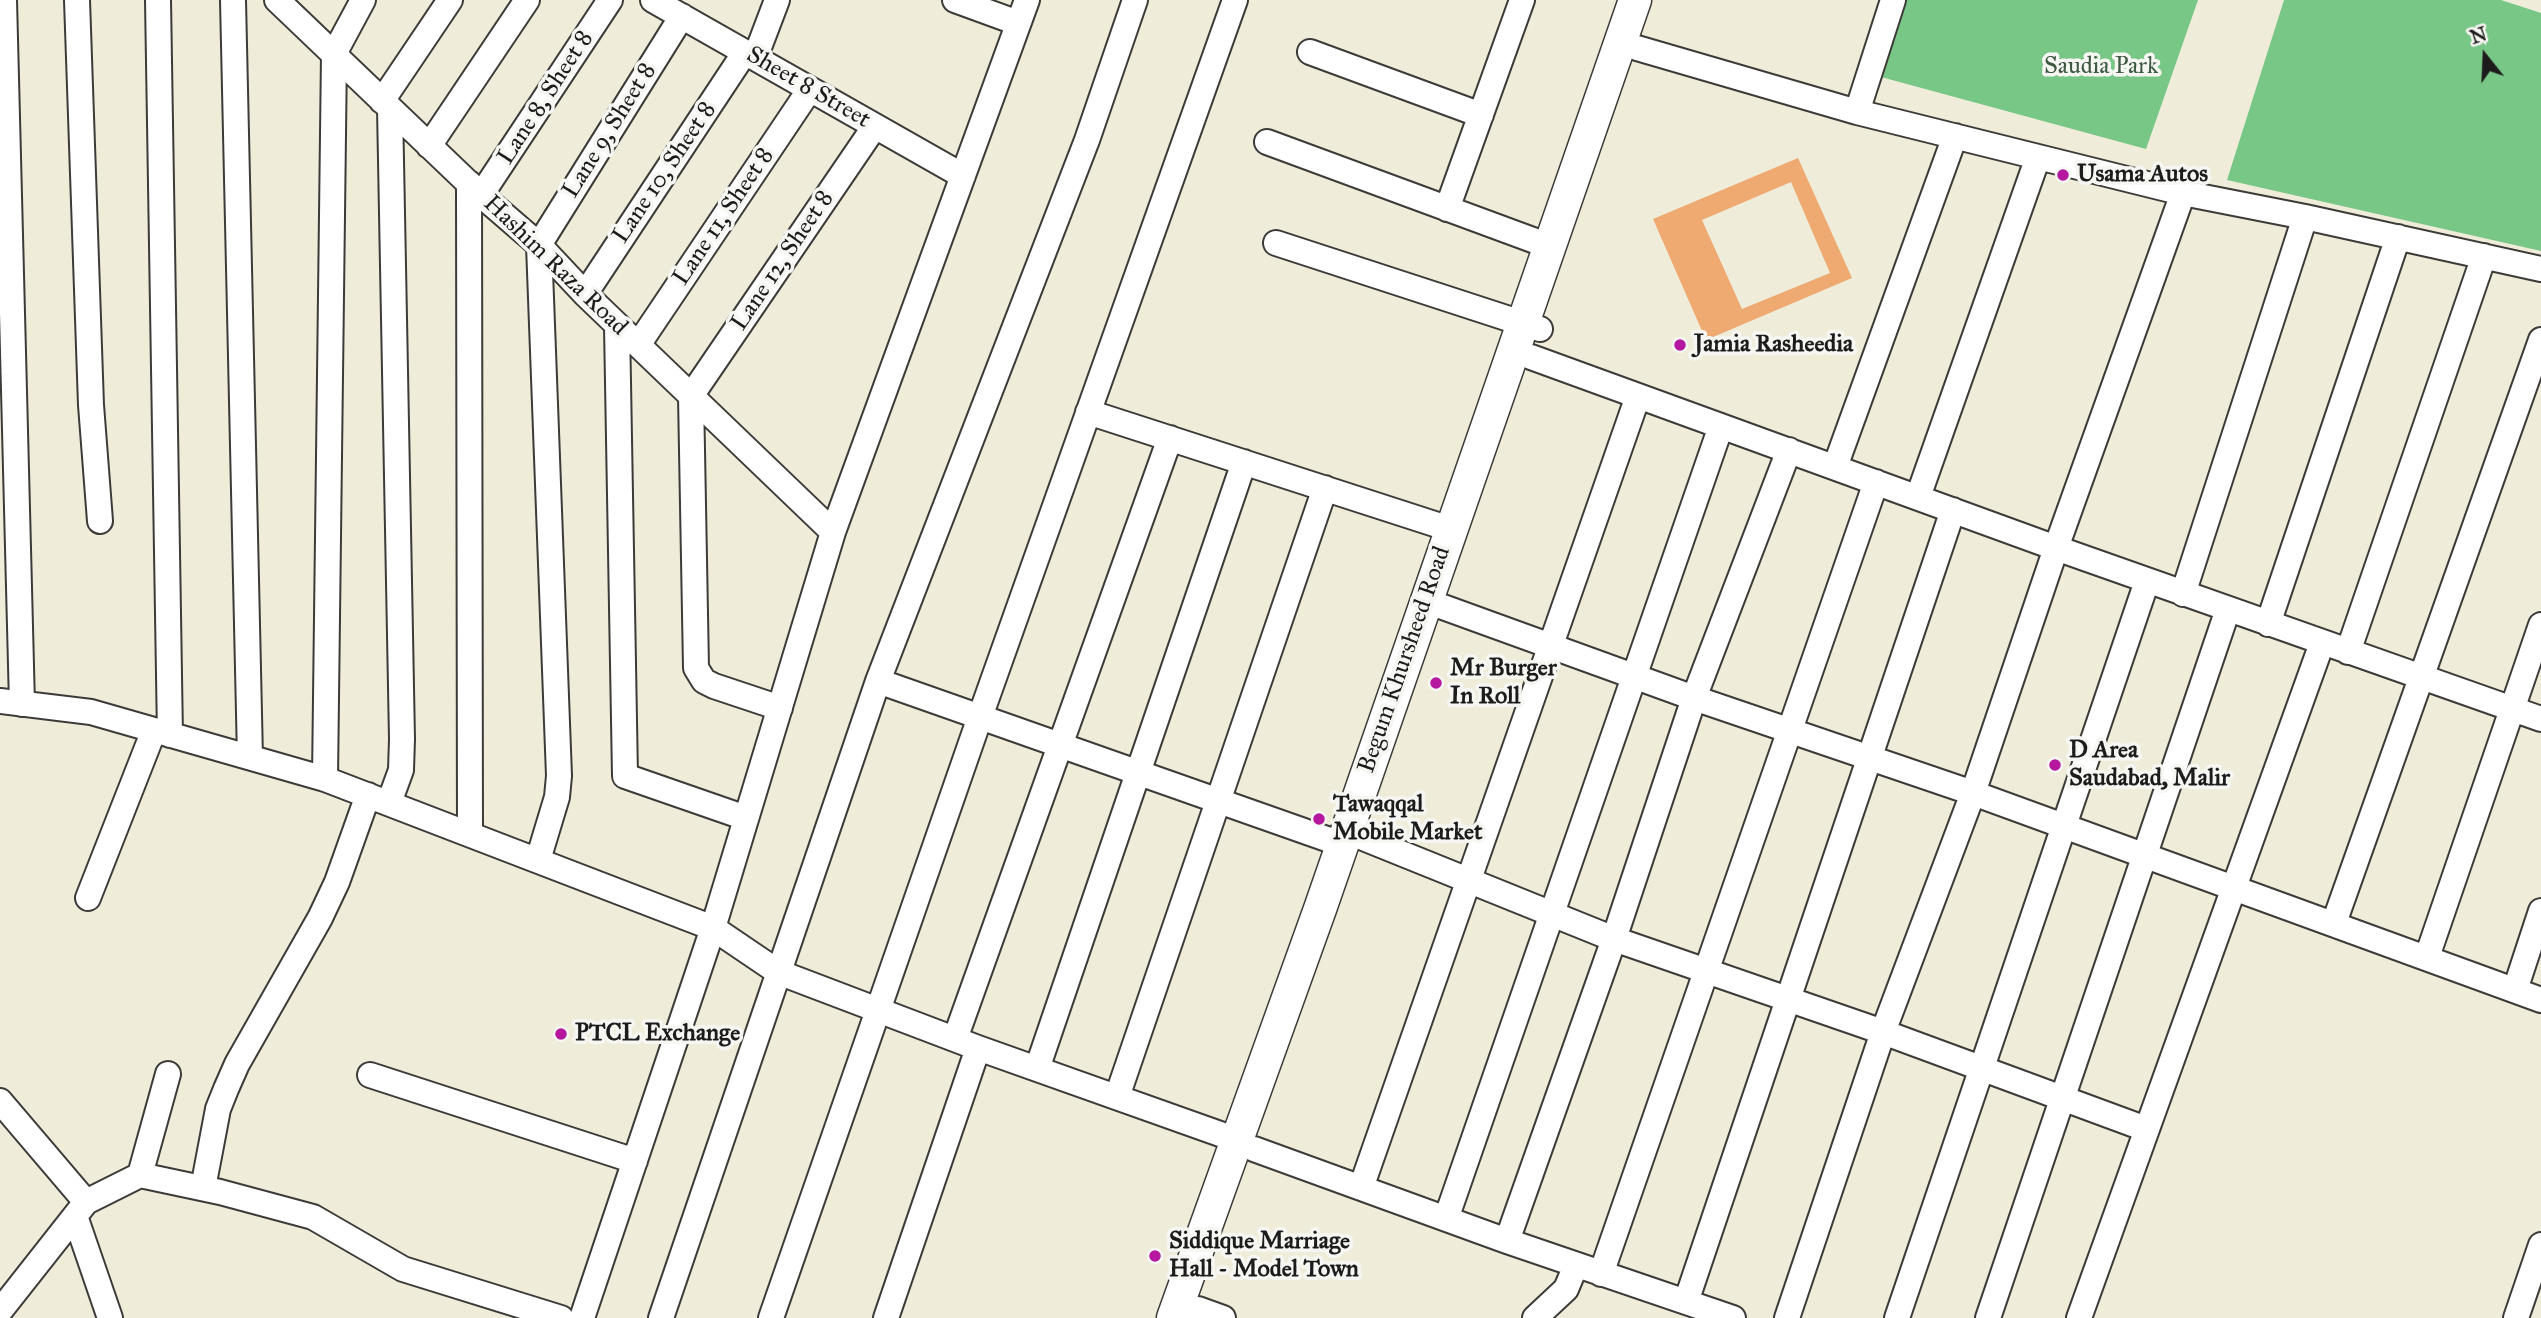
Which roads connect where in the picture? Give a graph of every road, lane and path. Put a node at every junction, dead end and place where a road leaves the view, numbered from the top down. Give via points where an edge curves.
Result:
1 (4, 0) edge
2 (77, 0) edge
3 (158, 0) edge
4 (233, 0) edge
5 (277, 0) edge
6 (363, 0) edge
7 (450, 0) edge
8 (527, 0) edge
9 (610, 0) edge
10 (653, 0) edge
11 (777, 0) edge
12 (955, 0) edge
13 (1027, 0) edge
14 (1135, 0) edge
15 (1236, 0) edge
16 (1522, 0) edge
17 (1634, 0) edge
18 (1654, 0) edge
19 (1893, 0) edge
20 (682, 16) junction
21 (1018, 23) junction
22 (1637, 48) junction
23 (1310, 52) dead end
24 (334, 54) junction
25 (750, 55) junction
26 (810, 89) junction
27 (386, 104) junction
28 (1857, 112) junction
29 (1480, 115) junction
30 (875, 126) junction
31 (1955, 136) junction
32 (1267, 142) dead end
33 (429, 146) junction
34 (2038, 157) junction
35 (963, 176) junction
36 (475, 189) junction
37 (2183, 193) junction
38 (1447, 209) junction
39 (2305, 217) junction
40 (2398, 237) junction
41 (1276, 243) dead end
42 (539, 245) junction
43 (1549, 246) junction
44 (2484, 256) junction
45 (2541, 269) edge
46 (584, 294) junction
47 (617, 326) junction
48 (1531, 336) junction
49 (2541, 340) edge
50 (638, 345) junction
51 (1638, 396) junction
52 (691, 397) junction
53 (1088, 412) junction
54 (1721, 426) junction
55 (1170, 438) junction
56 (1789, 450) junction
57 (1244, 462) junction
58 (1835, 467) junction
59 (1877, 482) junction
60 (1325, 488) junction
61 (1918, 498) junction
62 (1953, 510) junction
63 (100, 521) dead end
64 (1450, 529) junction
65 (833, 532) junction
66 (2056, 548) junction
67 (2147, 581) junction
68 (2183, 594) junction
69 (1443, 607) junction
70 (2228, 609) junction
71 (2268, 624) junction
72 (2541, 625) edge
73 (2322, 643) junction
74 (1551, 646) junction
75 (2347, 652) junction
76 (1634, 676) junction
77 (2421, 678) junction
78 (878, 681) junction
79 (1694, 698) junction
80 (11, 703) edge
81 (780, 708) junction
82 (2512, 709) junction
83 (980, 717) junction
84 (2541, 719) edge
85 (1393, 722) junction
86 (1790, 731) junction
87 (162, 733) junction
88 (1060, 745) junction
89 (250, 757) junction
90 (1870, 758) junction
91 (1138, 773) junction
92 (325, 779) junction
93 (1973, 793) junction
94 (379, 799) junction
95 (1218, 801) junction
96 (747, 818) junction
97 (2064, 826) junction
98 (470, 834) junction
99 (1351, 841) junction
100 (2144, 855) junction
101 (538, 860) junction
102 (1469, 881) junction
103 (2233, 887) junction
104 (88, 898) dead end
105 (2541, 911) edge
106 (1552, 914) junction
107 (2334, 923) junction
108 (713, 928) junction
109 (1614, 939) junction
110 (2427, 957) junction
111 (1706, 971) junction
112 (778, 972) junction
113 (2515, 990) junction
114 (1788, 999) junction
115 (2541, 1000) edge
116 (878, 1010) junction
117 (1883, 1032) junction
118 (955, 1039) junction
119 (978, 1048) junction
120 (1982, 1068) junction
121 (1037, 1069) junction
122 (168, 1074) dead end
123 (370, 1074) dead end
124 (1116, 1097) junction
125 (2062, 1098) junction
126 (0, 1101) edge
127 (2147, 1129) junction
128 (1246, 1145) junction
129 (635, 1161) junction
130 (141, 1175) junction
131 (203, 1188) junction
132 (1361, 1188) junction
133 (81, 1209) junction
134 (1446, 1219) junction
135 (1507, 1241) junction
136 (2541, 1245) edge
137 (1576, 1265) junction
138 (1601, 1274) junction
139 (1686, 1302) junction
140 (0, 1311) edge
141 (1197, 1316) edge
142 (110, 1318) edge
143 (561, 1318) edge
144 (582, 1318) edge
145 (661, 1318) edge
146 (771, 1318) edge
147 (886, 1318) edge
148 (1537, 1318) edge
149 (1733, 1318) edge
150 (1787, 1318) edge
151 (1898, 1318) edge
152 (1987, 1318) edge
153 (2079, 1318) edge
154 (2516, 1318) edge

1 - 80 street
2 - 63 street via 91,405
3 - 87 street
4 - 89 street
5 - 24 street, Hashim Raza Road
6 - 24 street
7 - 27 street
8 - 33 street
9 - 36 street, Lane 8, Sheet 8
10 - 20 street, Sheet 8 Street
11 - 25 street, Lane 10, Sheet 8
12 - 21 street
13 - 21 street
14 - 78 street via 1087,140
15 - 53 street
16 - 29 street
17 - 43 main road, Begum Khursheed Road
18 - 22 main road, Begum Khursheed Road
19 - 28 street
20 - 25 street, Sheet 8 Street
20 - 42 street, Lane 9, Sheet 8
21 - 35 street
22 - 28 street
22 - 48 main road, Begum Khursheed Road
23 - 29 street
24 - 27 street, Hashim Raza Road
24 - 92 street
25 - 26 street, Sheet 8 Street
25 - 46 street, Lane 10, Sheet 8
26 - 30 street, Sheet 8 Street
26 - 50 street, Lane 11, Sheet 8
27 - 33 street, Hashim Raza Road
27 - 94 street via 402,739 401,770
28 - 31 street
29 - 38 street
30 - 35 street, Sheet 8 Street
30 - 52 street, Lane 12, Sheet 8
31 - 34 street
31 - 58 street
32 - 38 street
33 - 36 street, Hashim Raza Road
34 - 37 street
34 - 61 street
35 - 65 street
36 - 42 street, Hashim Raza Road
36 - 98 street
37 - 39 street
37 - 66 street
38 - 43 street
39 - 40 street
39 - 68 street
40 - 44 street
40 - 71 street
41 - 48 street
42 - 46 street, Hashim Raza Road
42 - 101 street via 559,776
43 - 48 main road, Begum Khursheed Road
44 - 45 street
44 - 75 street
46 - 47 street, Hashim Raza Road
47 - 50 street, Hashim Raza Road
47 - 96 street via 625,776
48 - 51 street
48 - 64 main road, Begum Khursheed Road
48 - 69 main road, Begum Khursheed Road
49 - 77 street
50 - 52 street, Hashim Raza Road
51 - 54 street
51 - 74 street
52 - 65 street, Hashim Raza Road
52 - 81 street via 696,668 704,681 714,686
53 - 55 street
53 - 83 street
54 - 56 street
54 - 76 street
55 - 57 street
55 - 88 street
56 - 58 street
56 - 79 street
57 - 60 street
57 - 91 street
58 - 59 street
59 - 61 street
59 - 86 street
60 - 64 street
60 - 95 street
61 - 62 street
62 - 66 street
62 - 90 street
64 - 85 main road, Begum Khursheed Road
65 - 81 street
66 - 67 street
66 - 93 street
67 - 68 street
67 - 97 street
68 - 70 street
69 - 74 street
69 - 85 main road, Begum Khursheed Road
70 - 71 street
70 - 100 street
71 - 73 street
72 - 82 street
73 - 75 street
73 - 103 street
74 - 76 street
74 - 102 street
75 - 77 street
76 - 79 street
76 - 106 street
77 - 82 street
77 - 107 street
78 - 83 street
78 - 112 street
79 - 86 street
79 - 109 street
80 - 87 street via 91,712
81 - 96 street
82 - 84 street
82 - 110 street
83 - 88 street
83 - 116 street
85 - 99 main road, Begum Khursheed Road
86 - 90 street
86 - 111 street
87 - 89 street
87 - 104 street
88 - 91 street
88 - 118 street
89 - 92 street
90 - 93 street
90 - 114 street
91 - 95 street
91 - 121 street
92 - 94 street
93 - 97 street
93 - 117 street
94 - 98 street
94 - 131 street via 232,1077 219,1109
95 - 99 street
95 - 124 street
96 - 108 street
97 - 100 street
97 - 120 street
98 - 101 street
99 - 102 street
99 - 128 main road, Begum Khursheed Road
100 - 103 street
100 - 125 street
101 - 108 street
102 - 106 street
102 - 132 street
103 - 107 street
103 - 127 street
105 - 113 street
106 - 109 street
106 - 134 street
107 - 110 street
108 - 112 street
108 - 129 street
109 - 111 street
109 - 135 street
110 - 113 street
111 - 114 street
111 - 138 street
112 - 116 street
112 - 145 street
113 - 115 street
114 - 117 street
114 - 139 street
116 - 118 street
116 - 146 street
117 - 120 street
117 - 150 street
118 - 119 street
119 - 121 street
119 - 147 street
120 - 125 street
120 - 151 street
121 - 124 street
122 - 130 street
123 - 129 street
124 - 128 street
125 - 127 street
125 - 152 street
126 - 133 street
127 - 153 street
128 - 132 street
128 - 141 main road, Begum Khursheed Road
129 - 144 street
130 - 131 street
130 - 133 street
131 - 143 street via 313,1217 403,1269
132 - 134 street
133 - 140 street
133 - 142 street
134 - 135 street
135 - 137 street
136 - 154 street
137 - 138 street
137 - 148 street via 1566,1289
138 - 139 street
139 - 149 street

